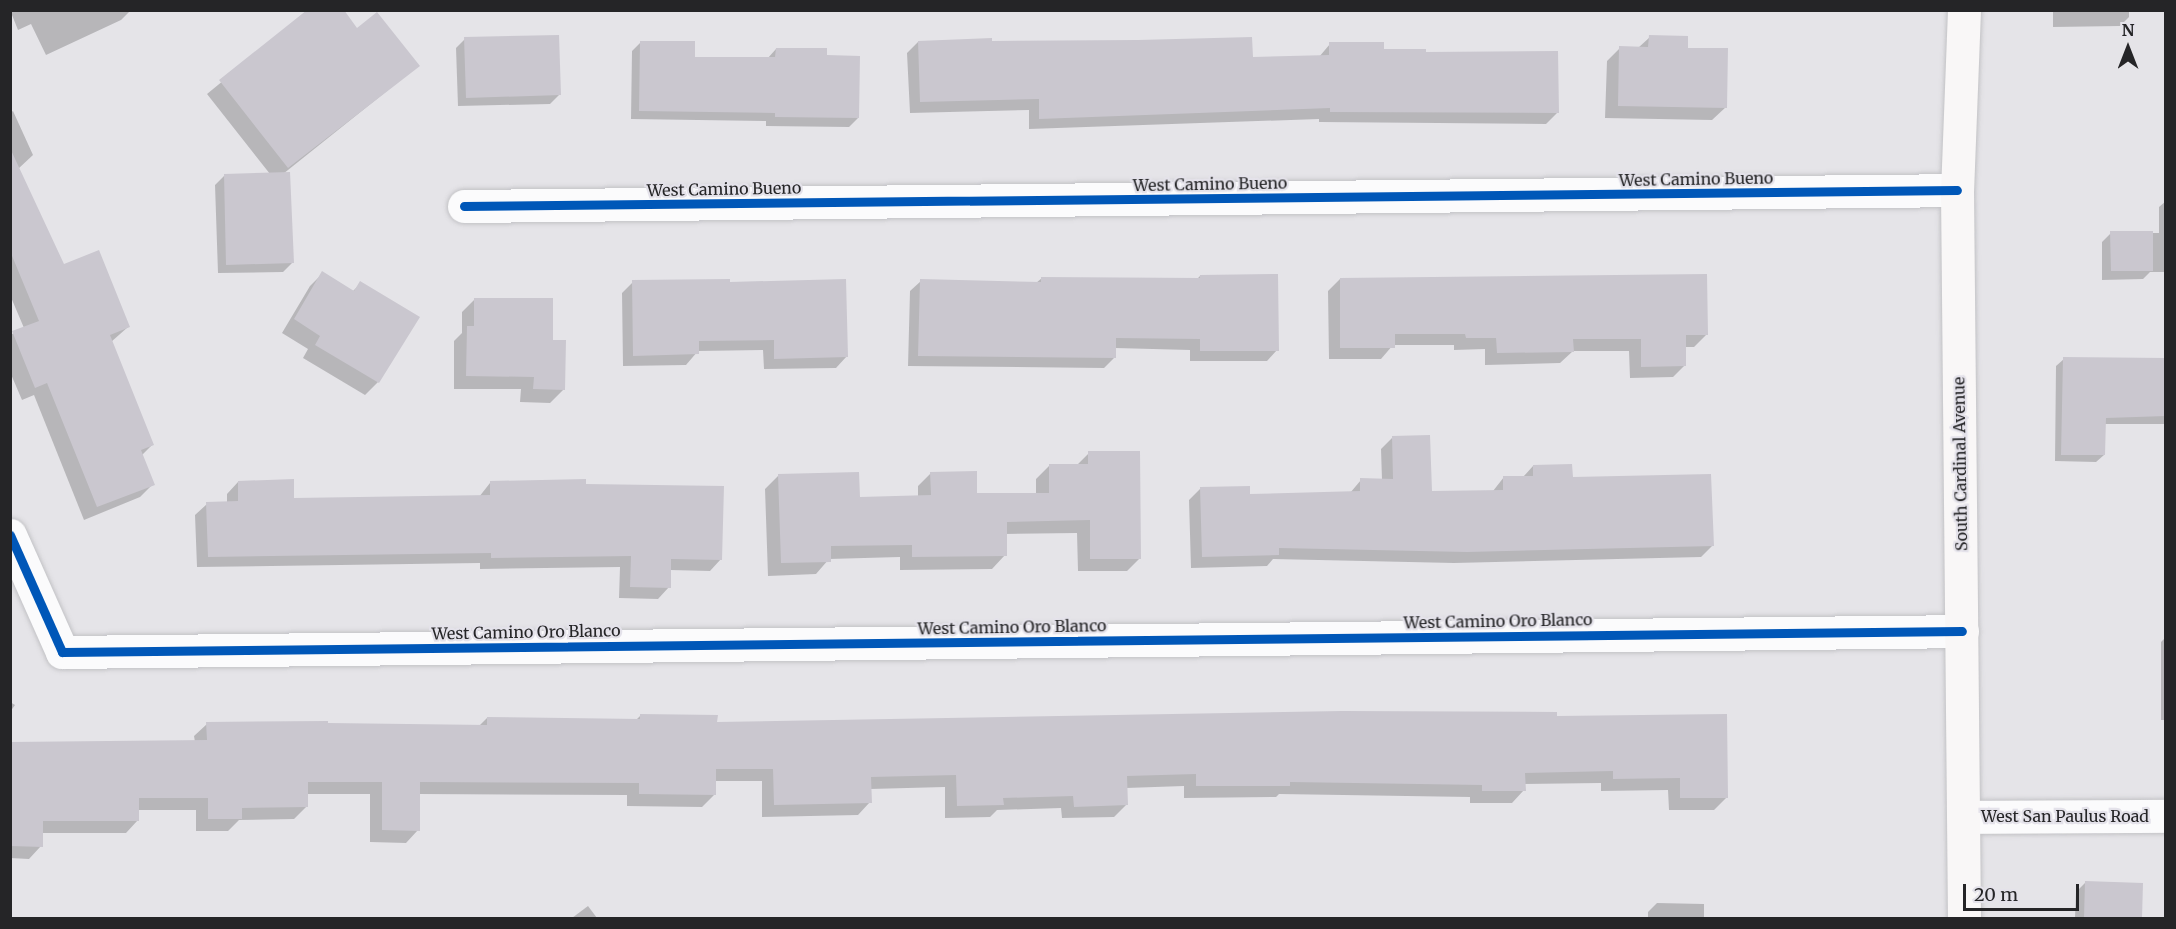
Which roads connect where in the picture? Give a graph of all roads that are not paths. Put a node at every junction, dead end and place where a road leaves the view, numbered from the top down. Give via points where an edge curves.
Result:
1 (1964, 10) edge
2 (1957, 190) junction
3 (464, 206) dead end
4 (10, 534) edge
5 (1962, 631) junction
6 (2166, 816) edge
7 (1964, 817) junction
8 (1964, 918) edge

1 - 2 main road, South Cardinal Avenue
2 - 3 street, West Camino Bueno
2 - 5 main road, South Cardinal Avenue
4 - 5 street, West Camino Oro Blanco via 62,652
5 - 7 main road, South Cardinal Avenue
6 - 7 street, West San Paulus Road
7 - 8 main road, South Cardinal Avenue

